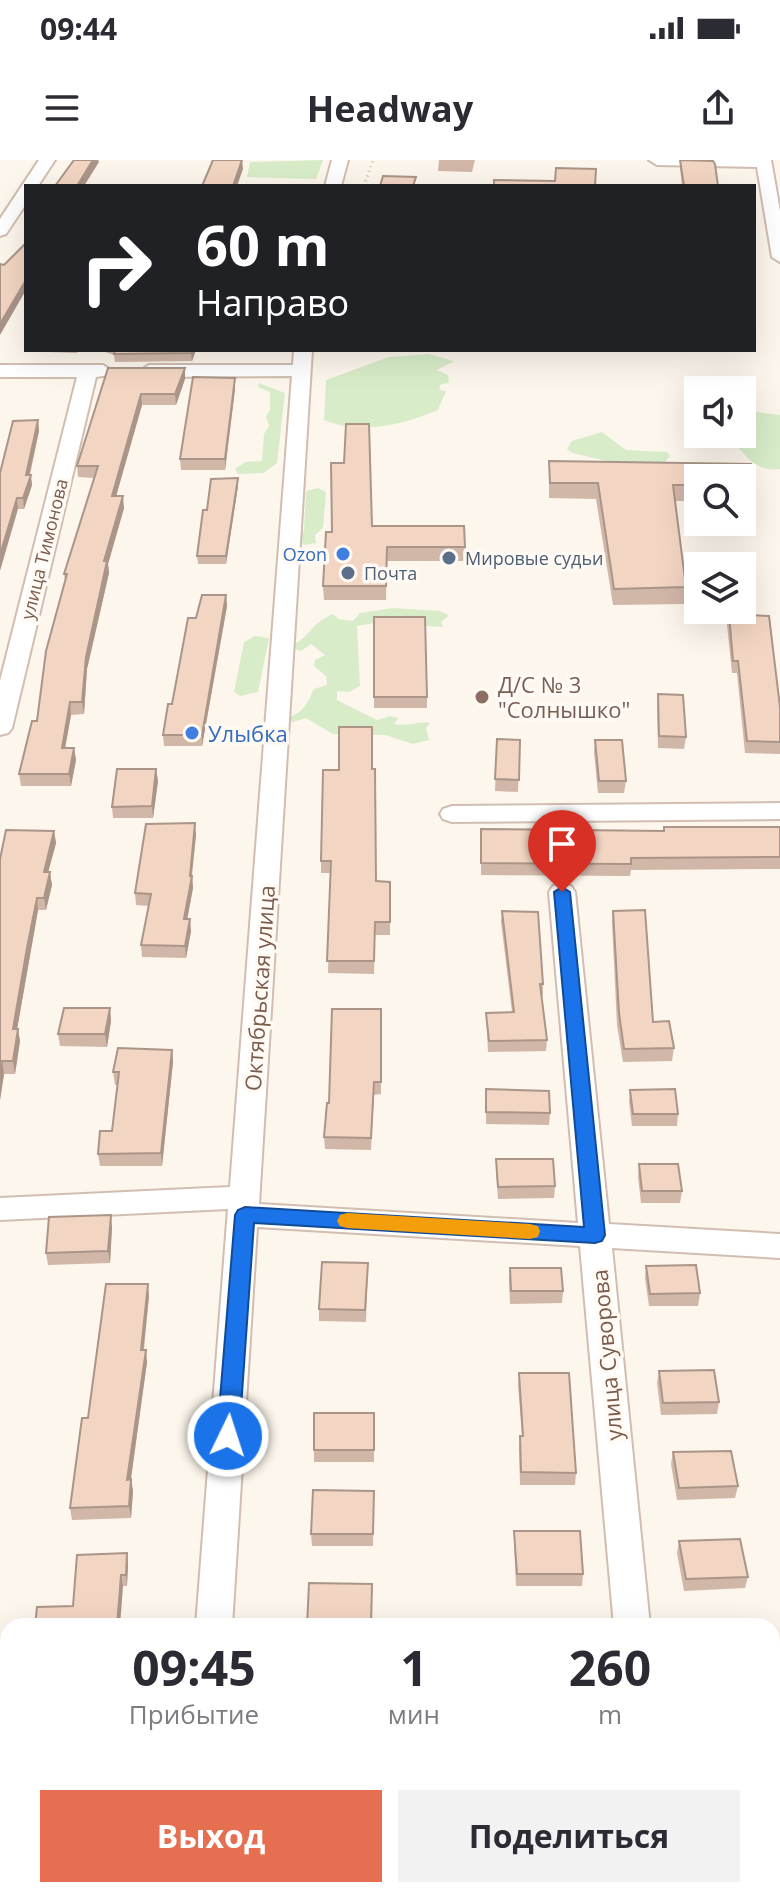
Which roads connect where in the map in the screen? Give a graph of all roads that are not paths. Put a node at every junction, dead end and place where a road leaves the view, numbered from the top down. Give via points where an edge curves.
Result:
1 (47, 160) edge
2 (340, 160) edge
3 (657, 160) edge
4 (764, 162) edge
5 (31, 184) edge
6 (334, 184) edge
7 (24, 195) edge
8 (0, 231) edge
9 (780, 257) edge
10 (302, 360) edge
11 (0, 371) edge
12 (88, 371) junction
13 (0, 728) edge
14 (780, 811) edge
15 (452, 814) dead end
16 (562, 892) dead end
17 (245, 1206) junction
18 (0, 1209) edge
19 (595, 1235) junction
20 (780, 1246) edge
21 (215, 1618) edge
22 (631, 1618) edge

1 - 5 street
2 - 6 street
3 - 4 street
4 - 9 street
7 - 8 street
10 - 12 street
10 - 17 street, Октябрьская улица
11 - 12 street
12 - 13 street, улица Тимонова
14 - 15 street
16 - 19 street, улица Суворова
17 - 18 street
17 - 19 street
17 - 21 street, Октябрьская улица
19 - 20 street
19 - 22 street, улица Суворова

